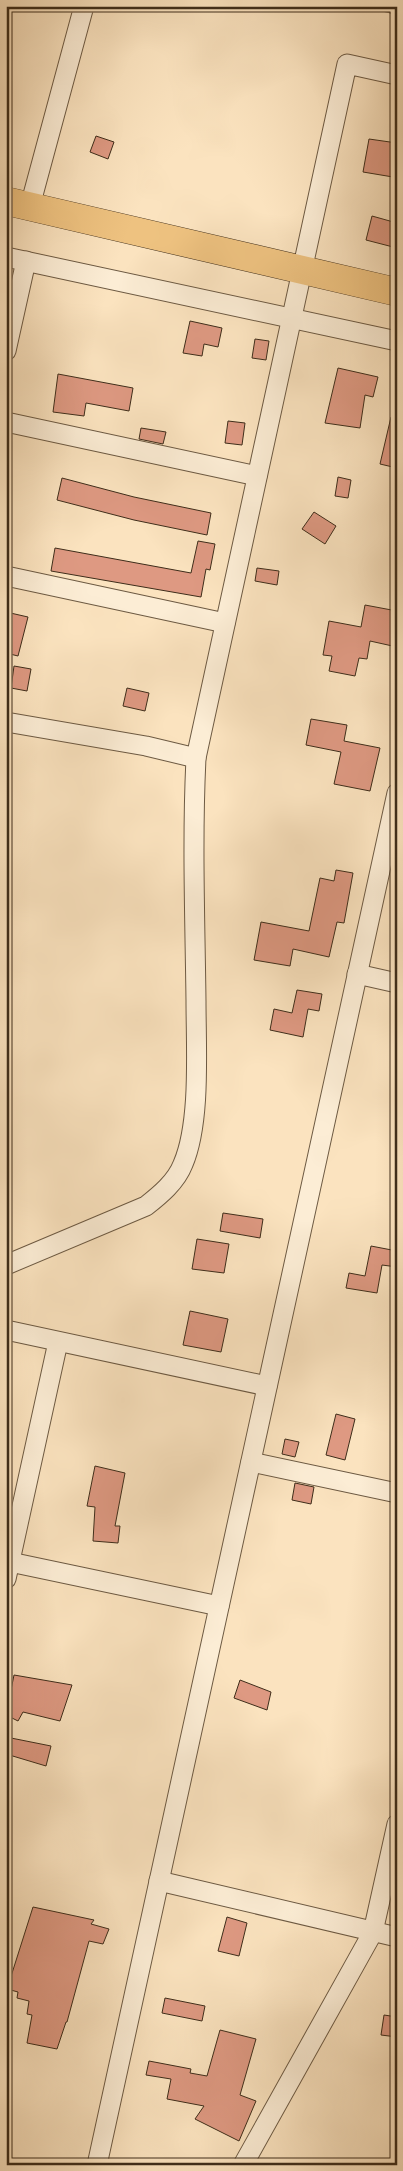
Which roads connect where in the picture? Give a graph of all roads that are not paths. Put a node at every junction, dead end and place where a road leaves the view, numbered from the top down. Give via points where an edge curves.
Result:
1 (84, 6) edge
2 (397, 75) edge
3 (18, 203) edge
4 (6, 257) edge
5 (26, 261) junction
6 (302, 270) junction
7 (397, 292) edge
8 (292, 318) junction
9 (397, 341) edge
10 (6, 351) edge
11 (6, 422) edge
12 (257, 476) junction
13 (6, 576) edge
14 (225, 623) junction
15 (6, 722) edge
16 (196, 758) junction
17 (397, 793) edge
18 (357, 974) junction
19 (397, 983) edge
20 (6, 1265) edge
21 (6, 1330) edge
22 (58, 1342) junction
23 (267, 1386) junction
24 (251, 1462) junction
25 (397, 1493) edge
26 (8, 1570) edge
27 (219, 1606) junction
28 (397, 1824) edge
29 (159, 1880) junction
30 (373, 1932) junction
31 (397, 1938) edge
32 (97, 2165) edge
33 (243, 2165) edge

1 - 3 street
2 - 6 street via 347,64
3 - 6 main road
4 - 5 street
5 - 8 street
5 - 10 street
6 - 7 main road
6 - 8 street
8 - 9 street
8 - 12 street
11 - 12 street
12 - 14 street
13 - 14 street
14 - 16 street
15 - 16 street
16 - 20 street via 197,1067 191,1137 183,1165 163,1192 146,1206
17 - 18 street
18 - 19 street
18 - 23 street
21 - 22 street
22 - 23 street
22 - 26 street
23 - 24 street
24 - 25 street
24 - 27 street
26 - 27 street
27 - 29 street
28 - 30 street
29 - 30 street
29 - 32 street
30 - 31 street
30 - 33 street

